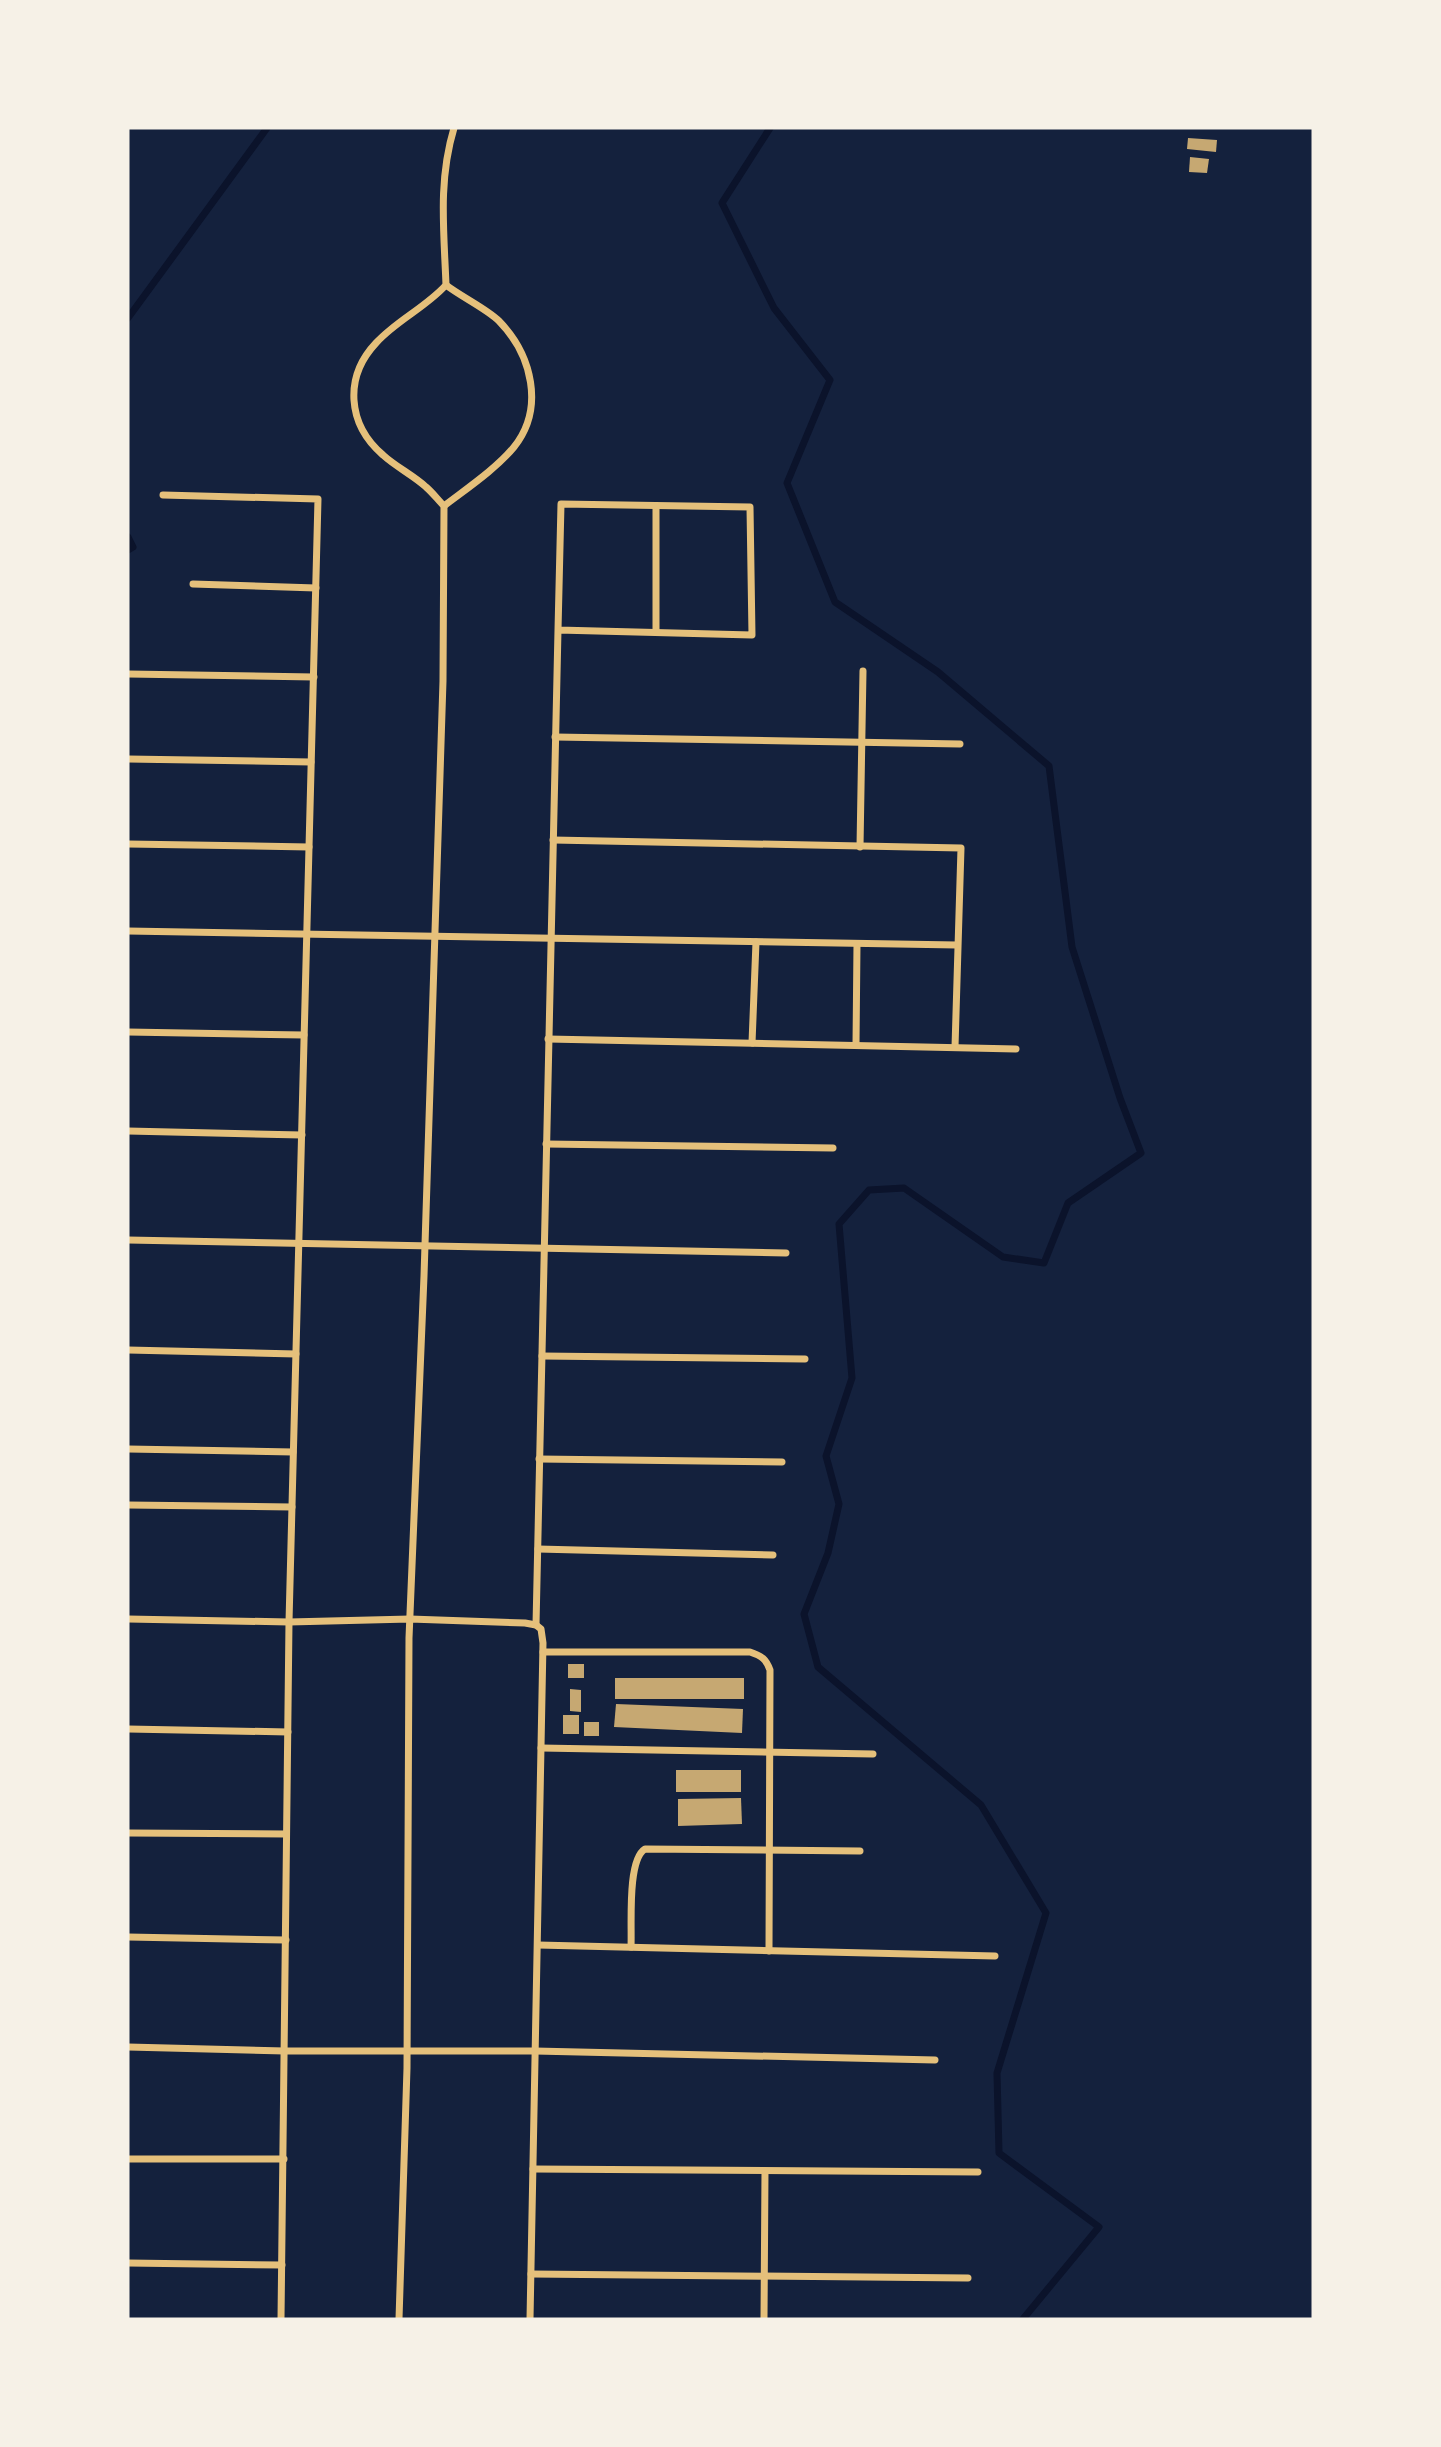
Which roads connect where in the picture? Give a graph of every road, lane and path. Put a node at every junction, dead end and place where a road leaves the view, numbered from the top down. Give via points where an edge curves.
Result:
1 (454, 128) edge
2 (446, 285) junction
3 (163, 495) dead end
4 (444, 506) junction
5 (656, 506) junction
6 (193, 584) dead end
7 (316, 588) junction
8 (558, 630) junction
9 (656, 632) junction
10 (863, 671) dead end
11 (128, 674) edge
12 (314, 677) junction
13 (555, 737) junction
14 (862, 742) junction
15 (960, 744) dead end
16 (128, 759) edge
17 (311, 762) junction
18 (553, 840) junction
19 (128, 844) edge
20 (309, 847) junction
21 (860, 847) junction
22 (128, 930) edge
23 (307, 933) junction
24 (435, 937) junction
25 (551, 939) junction
26 (756, 942) junction
27 (857, 944) junction
28 (957, 945) junction
29 (128, 1032) edge
30 (304, 1035) junction
31 (548, 1039) junction
32 (752, 1043) junction
33 (856, 1045) junction
34 (955, 1047) junction
35 (1016, 1049) dead end
36 (128, 1131) edge
37 (302, 1135) junction
38 (546, 1144) junction
39 (833, 1148) dead end
40 (128, 1240) edge
41 (299, 1242) junction
42 (425, 1245) junction
43 (544, 1248) junction
44 (786, 1253) dead end
45 (128, 1350) edge
46 (296, 1354) junction
47 (541, 1356) junction
48 (805, 1359) dead end
49 (128, 1449) edge
50 (293, 1452) junction
51 (539, 1459) junction
52 (782, 1462) dead end
53 (128, 1505) edge
54 (292, 1507) junction
55 (537, 1549) junction
56 (773, 1555) dead end
57 (128, 1619) edge
58 (410, 1619) junction
59 (289, 1622) junction
60 (536, 1625) junction
61 (543, 1652) junction
62 (128, 1729) edge
63 (288, 1732) junction
64 (541, 1748) junction
65 (769, 1752) junction
66 (873, 1754) dead end
67 (128, 1833) edge
68 (286, 1834) junction
69 (769, 1848) junction
70 (860, 1851) dead end
71 (128, 1937) edge
72 (286, 1940) junction
73 (537, 1945) junction
74 (631, 1947) junction
75 (769, 1951) junction
76 (995, 1956) dead end
77 (128, 2047) edge
78 (285, 2051) junction
79 (535, 2051) junction
80 (407, 2052) junction
81 (935, 2060) dead end
82 (128, 2159) edge
83 (284, 2159) junction
84 (533, 2169) junction
85 (765, 2171) junction
86 (978, 2172) dead end
87 (128, 2263) edge
88 (282, 2266) junction
89 (531, 2274) junction
90 (764, 2275) junction
91 (968, 2278) dead end
92 (281, 2319) edge
93 (400, 2319) edge
94 (530, 2319) edge
95 (764, 2319) edge

1 - 2 street via 442,194
2 - 4 street via 497,320 521,349 530,374 532,413 514,447
2 - 4 street via 431,301 394,325 361,360 353,401 364,432 382,455
3 - 7 street via 318,499
4 - 24 street
5 - 8 street via 561,504
5 - 9 street
5 - 9 street via 750,507 751,635
6 - 7 street
7 - 12 street
8 - 9 street
8 - 13 street
10 - 14 street
11 - 12 street
12 - 17 street
13 - 14 street
13 - 18 street
14 - 15 street
14 - 21 street
16 - 17 street
17 - 20 street
18 - 21 street
18 - 25 street
19 - 20 street
20 - 23 street
21 - 28 street via 961,848
22 - 23 street
23 - 24 street
23 - 30 street
24 - 25 street
24 - 42 street
25 - 26 street
25 - 31 street
26 - 27 street
26 - 32 street
27 - 28 street
27 - 33 street
28 - 34 street
29 - 30 street
30 - 37 street
31 - 32 street
31 - 38 street
32 - 33 street
33 - 34 street
34 - 35 street
36 - 37 street
37 - 41 street
38 - 39 street
38 - 43 street
40 - 41 street
41 - 42 street
41 - 46 street
42 - 43 street
42 - 58 street
43 - 44 street
43 - 47 street
45 - 46 street
46 - 50 street
47 - 48 street
47 - 51 street
49 - 50 street
50 - 54 street
51 - 52 street
51 - 55 street
53 - 54 street
54 - 59 street
55 - 56 street
55 - 60 street
57 - 59 street
58 - 59 street
58 - 60 street
58 - 80 street
59 - 63 street
60 - 61 street via 541,1629
61 - 64 street
61 - 65 street via 750,1652 761,1656 770,1670
62 - 63 street
63 - 68 street
64 - 65 street
64 - 73 street
65 - 66 street
65 - 69 street
67 - 68 street
68 - 72 street
69 - 70 street
69 - 74 street via 652,1848 639,1852 634,1866
69 - 75 street
71 - 72 street
72 - 78 street
73 - 74 street
73 - 79 street
74 - 75 street
75 - 76 street
77 - 78 street
78 - 80 street
78 - 83 street
79 - 80 street
79 - 81 street
79 - 84 street
80 - 93 street
82 - 83 street
83 - 88 street
84 - 85 street
84 - 89 street
85 - 86 street
85 - 90 street
87 - 88 street
88 - 92 street
89 - 90 street
89 - 94 street
90 - 91 street
90 - 95 street

